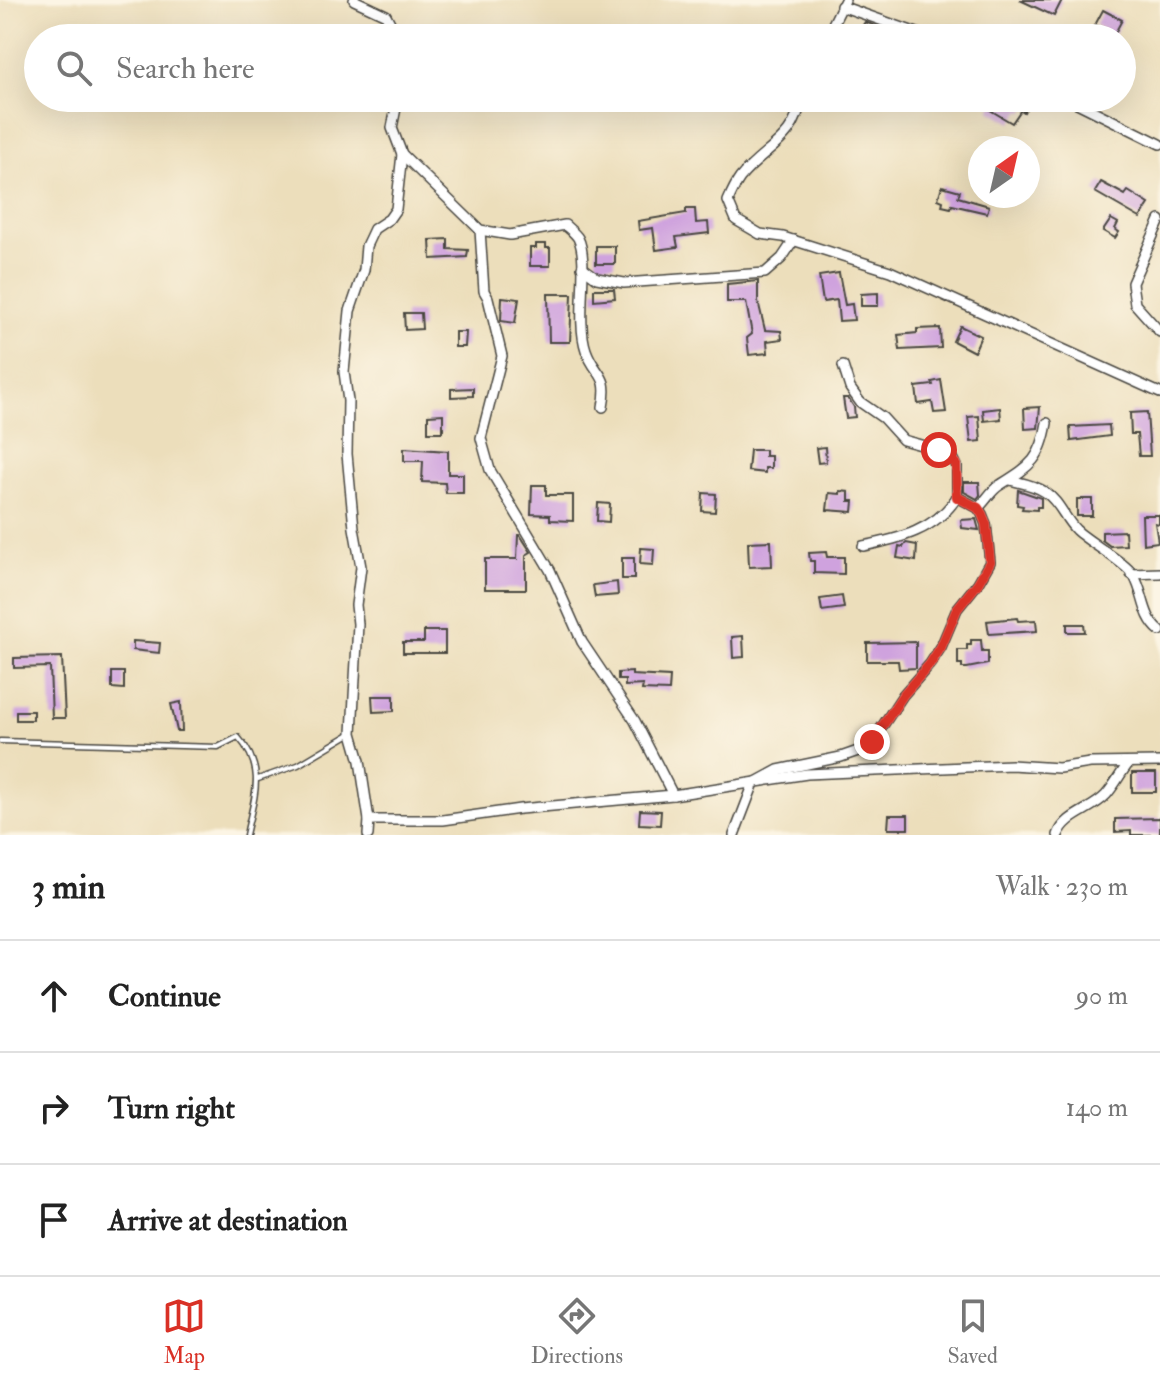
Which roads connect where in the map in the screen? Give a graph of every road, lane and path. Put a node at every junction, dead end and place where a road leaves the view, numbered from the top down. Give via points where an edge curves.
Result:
1 (354, 0) edge
2 (843, 3) edge
3 (391, 24) edge
4 (833, 24) edge
5 (896, 24) edge
6 (395, 112) edge
7 (799, 112) edge
8 (1095, 112) edge
9 (1160, 144) edge
10 (402, 154) junction
11 (1160, 220) edge
12 (480, 230) junction
13 (794, 240) junction
14 (582, 267) junction
15 (1023, 330) junction
16 (1160, 332) edge
17 (1009, 334) dead end
18 (843, 366) dead end
19 (1160, 393) edge
20 (603, 407) dead end
21 (1047, 423) dead end
22 (1010, 480) junction
23 (957, 497) junction
24 (978, 508) junction
25 (863, 546) dead end
26 (1160, 573) edge
27 (1131, 574) junction
28 (1160, 631) edge
29 (352, 733) junction
30 (0, 741) edge
31 (1160, 762) edge
32 (1128, 764) junction
33 (258, 779) junction
34 (754, 783) junction
35 (673, 795) junction
36 (369, 820) junction
37 (246, 835) edge
38 (368, 835) edge
39 (734, 835) edge
40 (1058, 835) edge

1 - 3 street via 386,15
2 - 4 street
2 - 5 street
6 - 10 street via 392,128
7 - 13 street via 789,133 738,181 728,201 736,220 760,234
8 - 9 street
10 - 12 street
10 - 29 street via 396,209 374,229 366,246 344,363 347,454 361,567
11 - 16 street via 1132,283 1135,304
12 - 14 street via 510,235 565,225 577,237
12 - 35 street via 484,291 502,356 481,438 490,470 550,570 582,642 635,721
13 - 14 street via 765,273 624,283 597,278
13 - 15 street via 890,271
14 - 20 street via 581,325 586,351 606,384
15 - 17 street
15 - 19 street
18 - 23 street via 860,402 903,440 953,458
21 - 22 street via 1039,454
22 - 24 street
22 - 27 street via 1049,494 1078,532
23 - 24 street
23 - 25 street via 920,530
24 - 34 street via 986,524 990,562 957,609 936,656 872,742 841,757 778,770
26 - 27 street
27 - 28 street via 1146,615
29 - 33 lane via 298,765
29 - 36 street
30 - 33 lane via 218,747 238,737 250,751
31 - 32 street
32 - 34 street via 807,774
32 - 40 street via 1105,796 1069,819
33 - 37 lane
34 - 35 street
34 - 39 street
35 - 36 street via 443,820
36 - 38 street

